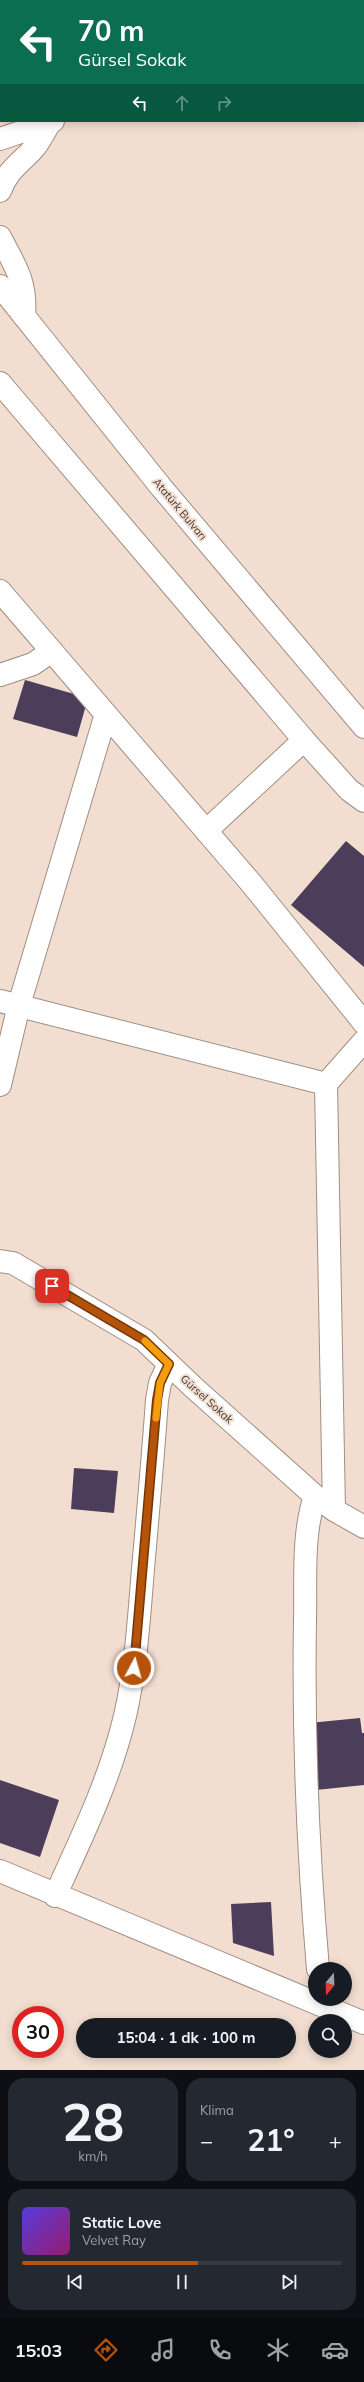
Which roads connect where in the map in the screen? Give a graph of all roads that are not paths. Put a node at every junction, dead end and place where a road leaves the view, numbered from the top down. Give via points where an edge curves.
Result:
1 (51, 122) edge
2 (0, 139) edge
3 (0, 191) edge
4 (0, 237) edge
5 (0, 286) edge
6 (24, 316) junction
7 (0, 383) edge
8 (0, 591) edge
9 (52, 651) junction
10 (0, 675) edge
11 (106, 714) junction
12 (364, 727) edge
13 (304, 740) junction
14 (364, 801) edge
15 (206, 832) junction
16 (9, 1003) edge
17 (364, 1023) edge
18 (364, 1040) edge
19 (326, 1084) junction
20 (0, 1085) edge
21 (0, 1261) edge
22 (169, 1364) junction
23 (315, 1496) junction
24 (334, 1510) junction
25 (364, 1527) edge
26 (0, 1871) edge
27 (55, 1896) junction
28 (318, 1962) edge
29 (308, 1997) edge
30 (328, 2006) edge
31 (364, 2023) edge

1 - 2 street
1 - 3 street via 34,147 12,167
4 - 6 street via 20,274 24,287
5 - 6 street, Atatürk Bulvarı
6 - 12 street, Atatürk Bulvarı via 161,487
7 - 13 street
8 - 9 street
9 - 10 street via 33,664
9 - 11 street
11 - 15 street
11 - 16 street
13 - 14 street via 349,790
13 - 15 street
15 - 17 street
16 - 19 street
16 - 20 street
18 - 19 street
19 - 24 street
21 - 22 street, Gürsel Sokak via 13,1263 144,1340
22 - 23 street, Gürsel Sokak
22 - 27 street via 160,1383 157,1400 138,1632 125,1716 97,1806
23 - 24 street, Gürsel Sokak
23 - 28 street via 307,1528 304,1687 305,1783
24 - 25 street, Gürsel Sokak
26 - 27 street
27 - 29 street
30 - 31 street

